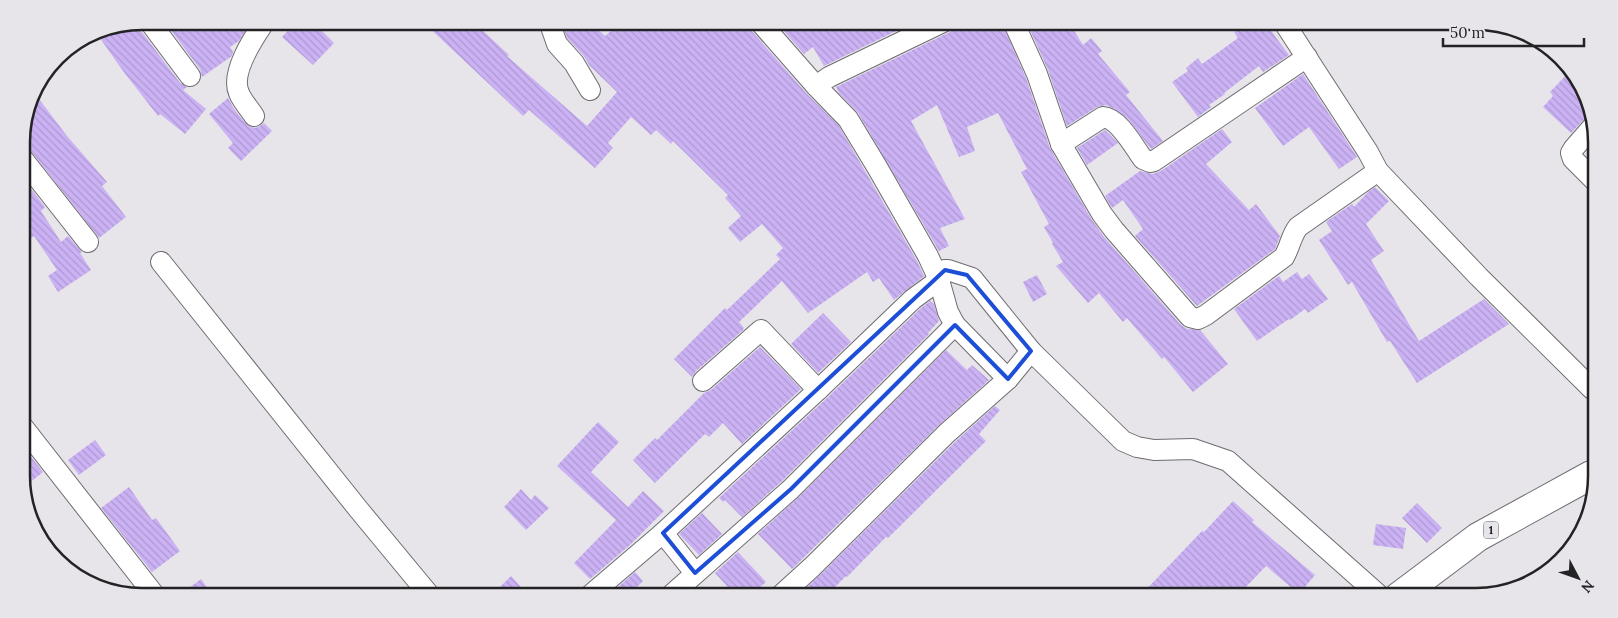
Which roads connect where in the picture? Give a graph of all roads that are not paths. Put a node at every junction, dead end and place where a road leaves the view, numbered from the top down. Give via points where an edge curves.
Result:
1 (156, 30) edge
2 (258, 30) edge
3 (552, 30) edge
4 (768, 30) edge
5 (928, 30) edge
6 (1017, 30) edge
7 (1289, 30) edge
8 (1307, 57) junction
9 (190, 76) dead end
10 (816, 86) junction
11 (590, 90) dead end
12 (254, 116) dead end
13 (1587, 133) edge
14 (1061, 144) junction
15 (30, 168) edge
16 (1378, 171) junction
17 (1588, 174) edge
18 (88, 242) dead end
19 (161, 262) dead end
20 (951, 275) junction
21 (955, 325) junction
22 (1031, 351) junction
23 (1008, 379) junction
24 (703, 381) dead end
25 (1588, 385) edge
26 (818, 390) junction
27 (30, 436) edge
28 (1588, 476) edge
29 (663, 533) junction
30 (695, 573) junction
31 (149, 588) edge
32 (423, 588) edge
33 (599, 588) edge
34 (679, 588) edge
35 (789, 588) edge
36 (1372, 588) edge
37 (1409, 588) edge

1 - 9 street
2 - 12 street via 237,80 238,91
3 - 11 street via 557,44 574,63
4 - 10 street
5 - 10 street
6 - 14 street via 1037,74
7 - 8 street
8 - 14 street via 1154,161 1144,159 1117,123 1106,118
8 - 16 street
10 - 20 street via 848,119 928,256
13 - 17 street via 1571,153
14 - 16 street via 1114,230 1190,317 1198,319 1284,256 1298,227
15 - 18 street
16 - 25 street
19 - 32 street
20 - 21 street via 948,312
20 - 22 street via 972,278
20 - 26 street via 913,299
21 - 23 street
21 - 30 street via 791,488
22 - 23 street
22 - 36 street via 1123,440 1137,447 1193,450 1228,461
23 - 35 street via 947,433
24 - 26 street via 761,330
26 - 29 street
27 - 31 street
28 - 37 highway, 1 via 1478,537
29 - 30 street
29 - 33 street
30 - 34 street

